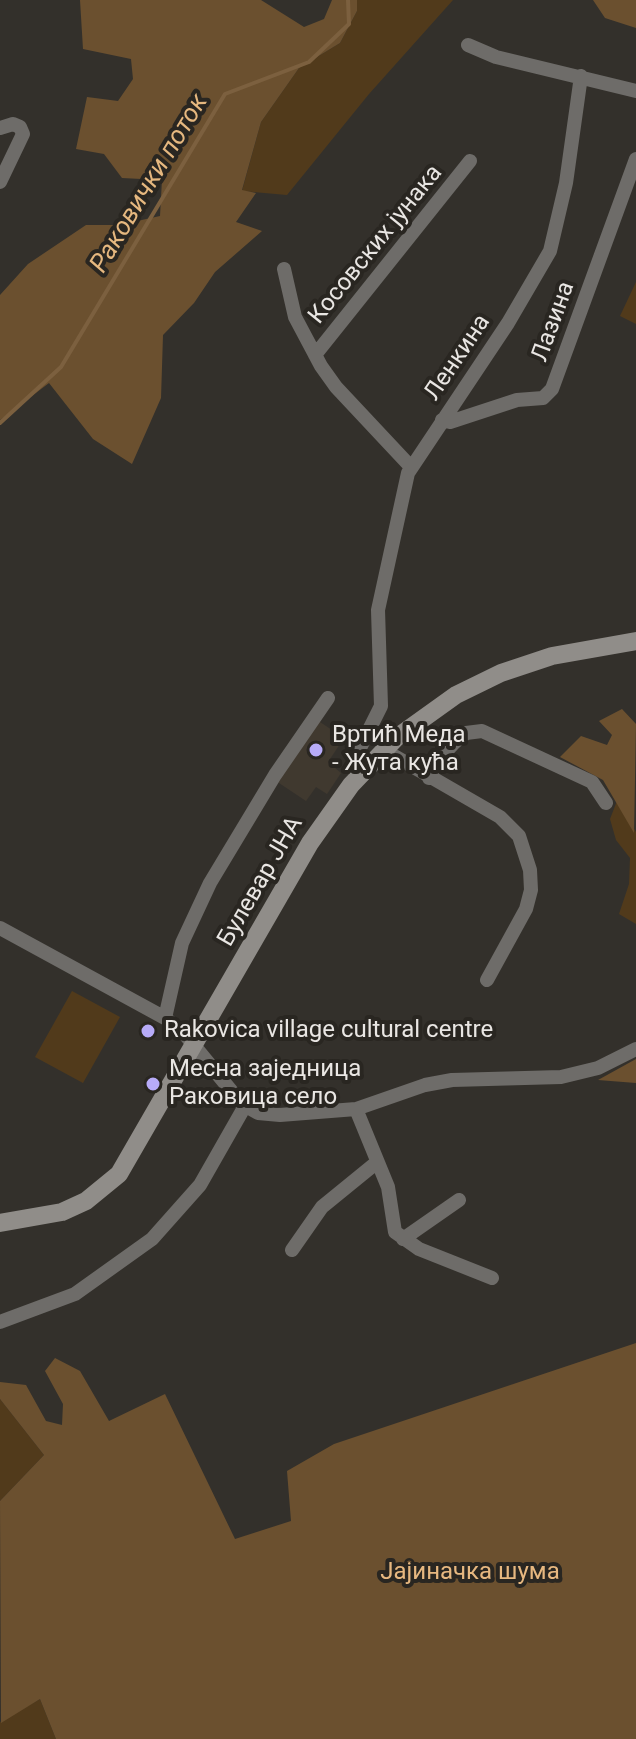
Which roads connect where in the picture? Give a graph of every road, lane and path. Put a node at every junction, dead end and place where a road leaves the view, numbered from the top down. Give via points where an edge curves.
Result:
1 (468, 45) dead end
2 (581, 76) junction
3 (636, 91) edge
4 (0, 128) edge
5 (636, 159) edge
6 (470, 161) dead end
7 (0, 182) edge
8 (284, 269) dead end
9 (315, 355) junction
10 (442, 420) junction
11 (410, 466) junction
12 (636, 641) edge
13 (328, 698) dead end
14 (384, 750) junction
15 (360, 775) junction
16 (429, 778) junction
17 (606, 803) dead end
18 (0, 928) edge
19 (487, 980) dead end
20 (165, 1018) junction
21 (195, 1046) junction
22 (636, 1049) edge
23 (245, 1106) junction
24 (356, 1109) junction
25 (376, 1163) junction
26 (459, 1200) dead end
27 (0, 1223) edge
28 (403, 1239) junction
29 (292, 1250) dead end
30 (492, 1278) dead end
31 (0, 1322) edge

1 - 2 street
2 - 3 street
2 - 10 street, Ленкина via 550,251 500,337
4 - 7 street via 13,124 23,134
5 - 10 street, Лазина via 552,389 543,398
6 - 9 street, Косовских јунака
8 - 9 street, Косовских јунака via 295,317
9 - 11 street, Косовских јунака via 336,387
10 - 11 street, Ленкина
11 - 15 street, Ленкина via 378,610 381,706 355,758
12 - 14 main road, Булевар ЈНА via 552,656 501,673 445,702
13 - 20 street via 226,851 182,943
14 - 15 main road, Булевар ЈНА
14 - 16 street
15 - 21 main road, Булевар ЈНА via 310,843
16 - 17 street via 455,742 466,733 482,731 592,782
16 - 19 street via 512,827 527,858 532,881 526,909
18 - 20 street
20 - 21 street
21 - 23 street
21 - 27 main road, Булевар ЈНА via 128,1163 101,1191 62,1212
22 - 24 street via 598,1068 561,1077 452,1080
23 - 24 street via 280,1115
23 - 31 street via 200,1185 152,1239 75,1294
24 - 25 street
25 - 28 street via 388,1187 392,1228
25 - 29 street via 322,1207
26 - 28 street
28 - 30 street

